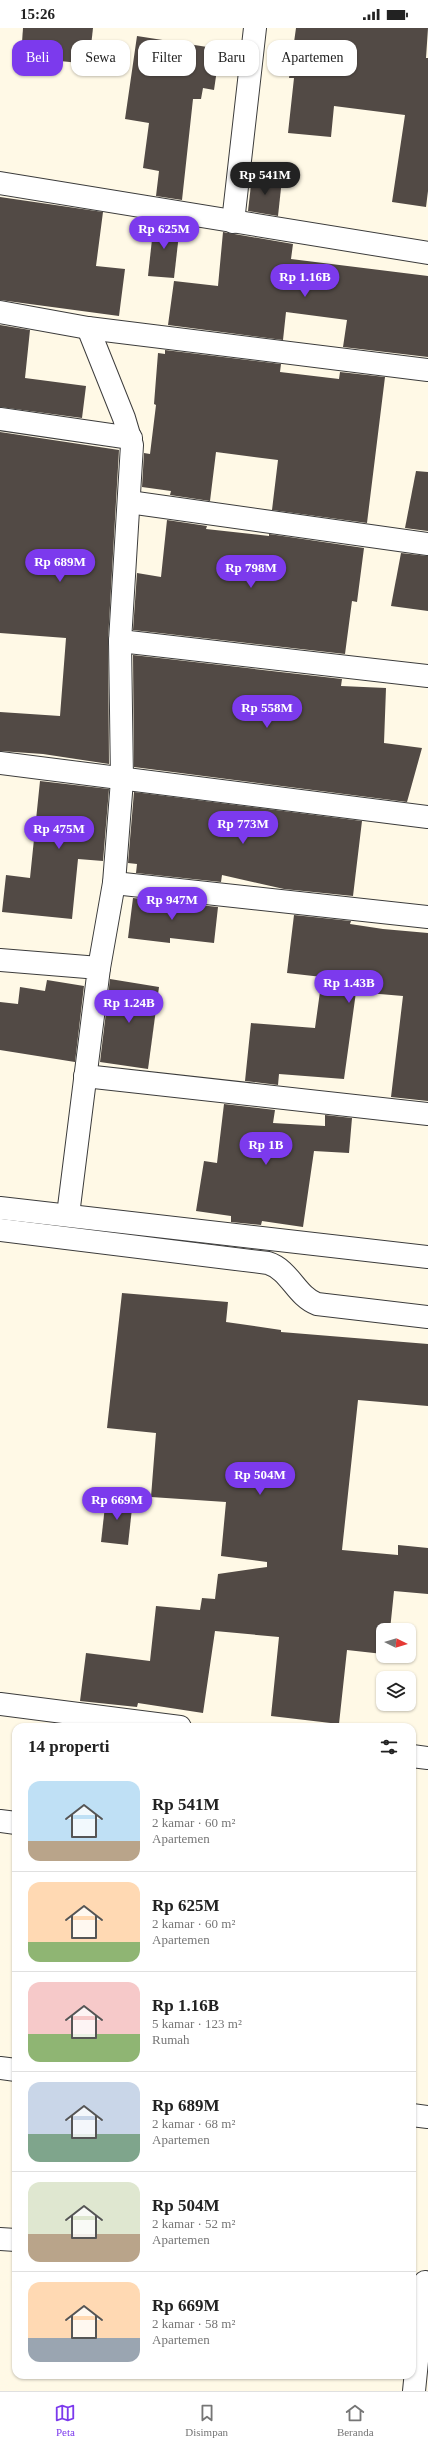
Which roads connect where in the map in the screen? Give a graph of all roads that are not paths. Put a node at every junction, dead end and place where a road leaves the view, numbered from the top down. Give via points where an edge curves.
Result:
1 (255, 28) edge
2 (0, 183) edge
3 (233, 222) junction
4 (428, 253) edge
5 (0, 312) edge
6 (88, 328) junction
7 (428, 370) edge
8 (0, 419) edge
9 (131, 438) junction
10 (129, 502) junction
11 (428, 544) edge
12 (120, 641) junction
13 (428, 676) edge
14 (0, 763) edge
15 (122, 780) junction
16 (428, 817) edge
17 (114, 883) junction
18 (428, 917) edge
19 (0, 960) edge
20 (99, 968) junction
21 (85, 1076) junction
22 (428, 1114) edge
23 (0, 1208) edge
24 (68, 1215) junction
25 (0, 1230) edge
26 (428, 1257) edge
27 (428, 1317) edge
28 (0, 1704) edge
29 (149, 1723) edge
30 (416, 1756) edge
31 (428, 1758) edge
32 (0, 1821) edge
33 (12, 1822) edge
34 (0, 2068) edge
35 (12, 2070) edge
36 (416, 2115) edge
37 (428, 2116) edge
38 (0, 2239) edge
39 (12, 2240) edge
40 (422, 2282) edge
41 (416, 2364) edge
42 (415, 2379) edge
43 (414, 2391) edge

1 - 3 street
2 - 3 street
3 - 4 street
5 - 6 street
6 - 7 street
6 - 9 street
8 - 9 street
9 - 10 street
10 - 11 street
10 - 12 street
12 - 13 street
12 - 15 street
14 - 15 street
15 - 16 street
15 - 17 street
17 - 18 street
17 - 20 street
19 - 20 street
20 - 21 street
21 - 22 street
21 - 24 street
23 - 24 street
24 - 26 street
25 - 27 street via 268,1263 281,1269 302,1295 317,1304
28 - 29 street
30 - 31 street
32 - 33 street
34 - 35 street
36 - 37 street
38 - 39 street
40 - 41 street
42 - 43 street

